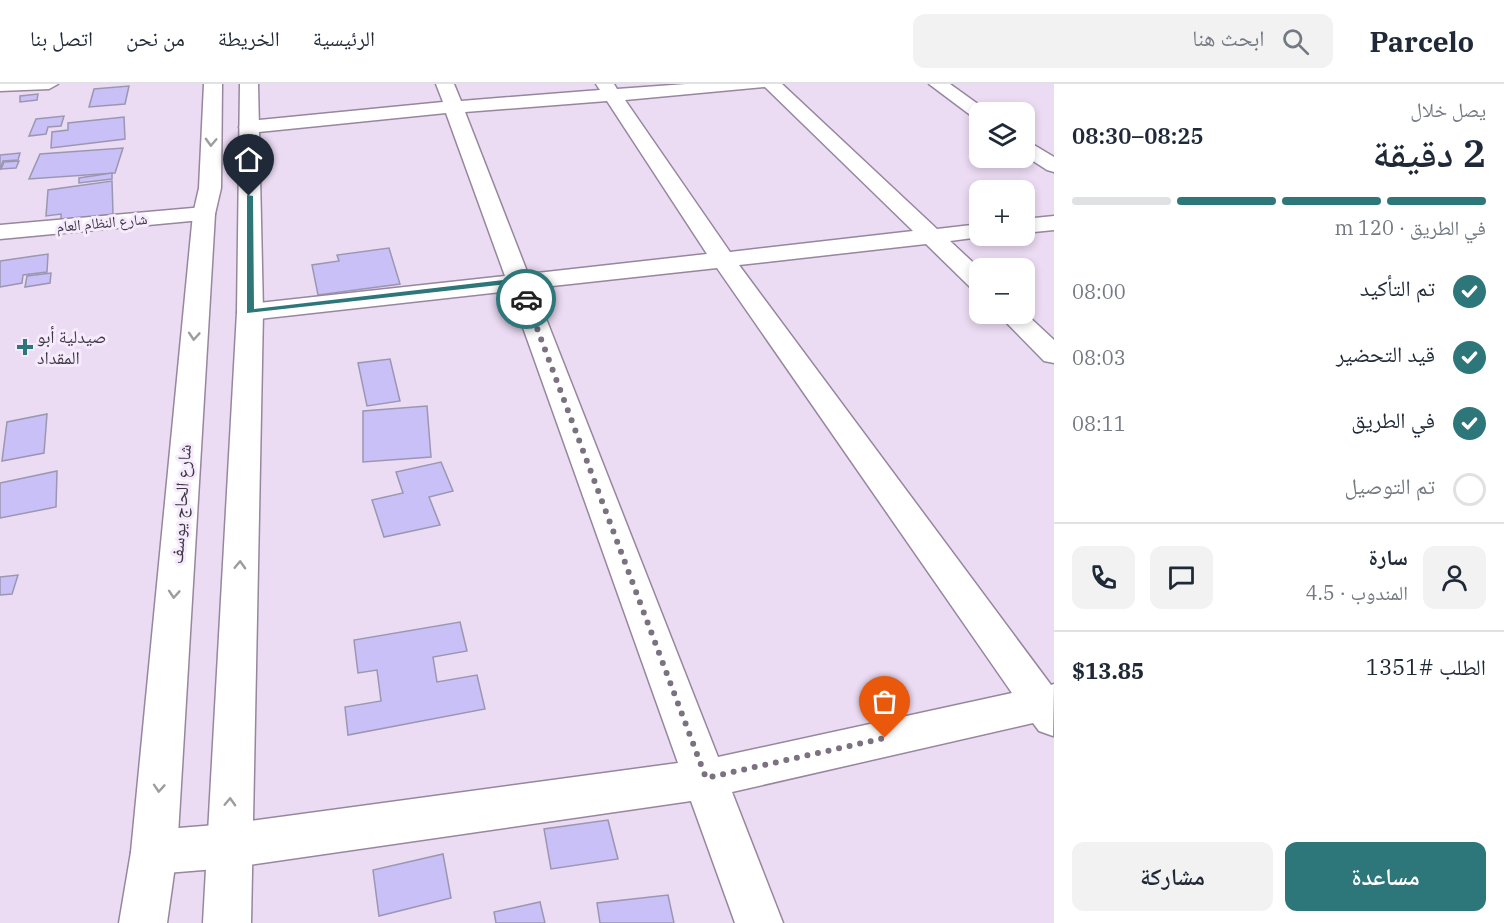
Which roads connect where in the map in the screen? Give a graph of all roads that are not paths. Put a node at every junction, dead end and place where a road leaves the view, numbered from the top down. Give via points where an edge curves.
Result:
1 (49, 84) edge
2 (213, 84) edge
3 (249, 84) edge
4 (758, 84) edge
5 (772, 84) edge
6 (938, 84) edge
7 (0, 86) edge
8 (608, 90) edge
9 (449, 95) edge
10 (969, 105) edge
11 (249, 127) junction
12 (1035, 153) edge
13 (1054, 166) edge
14 (204, 214) junction
15 (1054, 223) edge
16 (1035, 225) edge
17 (0, 232) edge
18 (969, 232) edge
19 (932, 237) junction
20 (722, 258) junction
21 (969, 272) edge
22 (520, 280) junction
23 (250, 312) junction
24 (1021, 324) edge
25 (1054, 355) edge
26 (1050, 708) edge
27 (706, 778) junction
28 (228, 846) junction
29 (154, 852) junction
30 (135, 922) edge
31 (227, 923) edge
32 (759, 923) edge

1 - 7 street
2 -> 14 street, شارع الحاج يوسف via 210,188
3 - 11 street
4 - 8 street
5 - 19 street
6 - 10 street
8 - 9 street
8 - 20 street
9 - 11 street
9 - 22 street
11 - 23 street
12 - 13 street
14 - 17 street, شارع النظام العام
14 -> 29 street, شارع الحاج يوسف
15 - 16 street
18 - 19 street
19 - 20 street
19 - 21 street
20 - 22 street
20 - 26 street
22 - 23 street
22 - 27 street
28 -> 23 street
24 - 25 street
26 - 27 street
27 - 28 street
27 - 32 street
28 - 29 street
28 - 31 street
29 - 30 street, شارع الحاج يوسف

